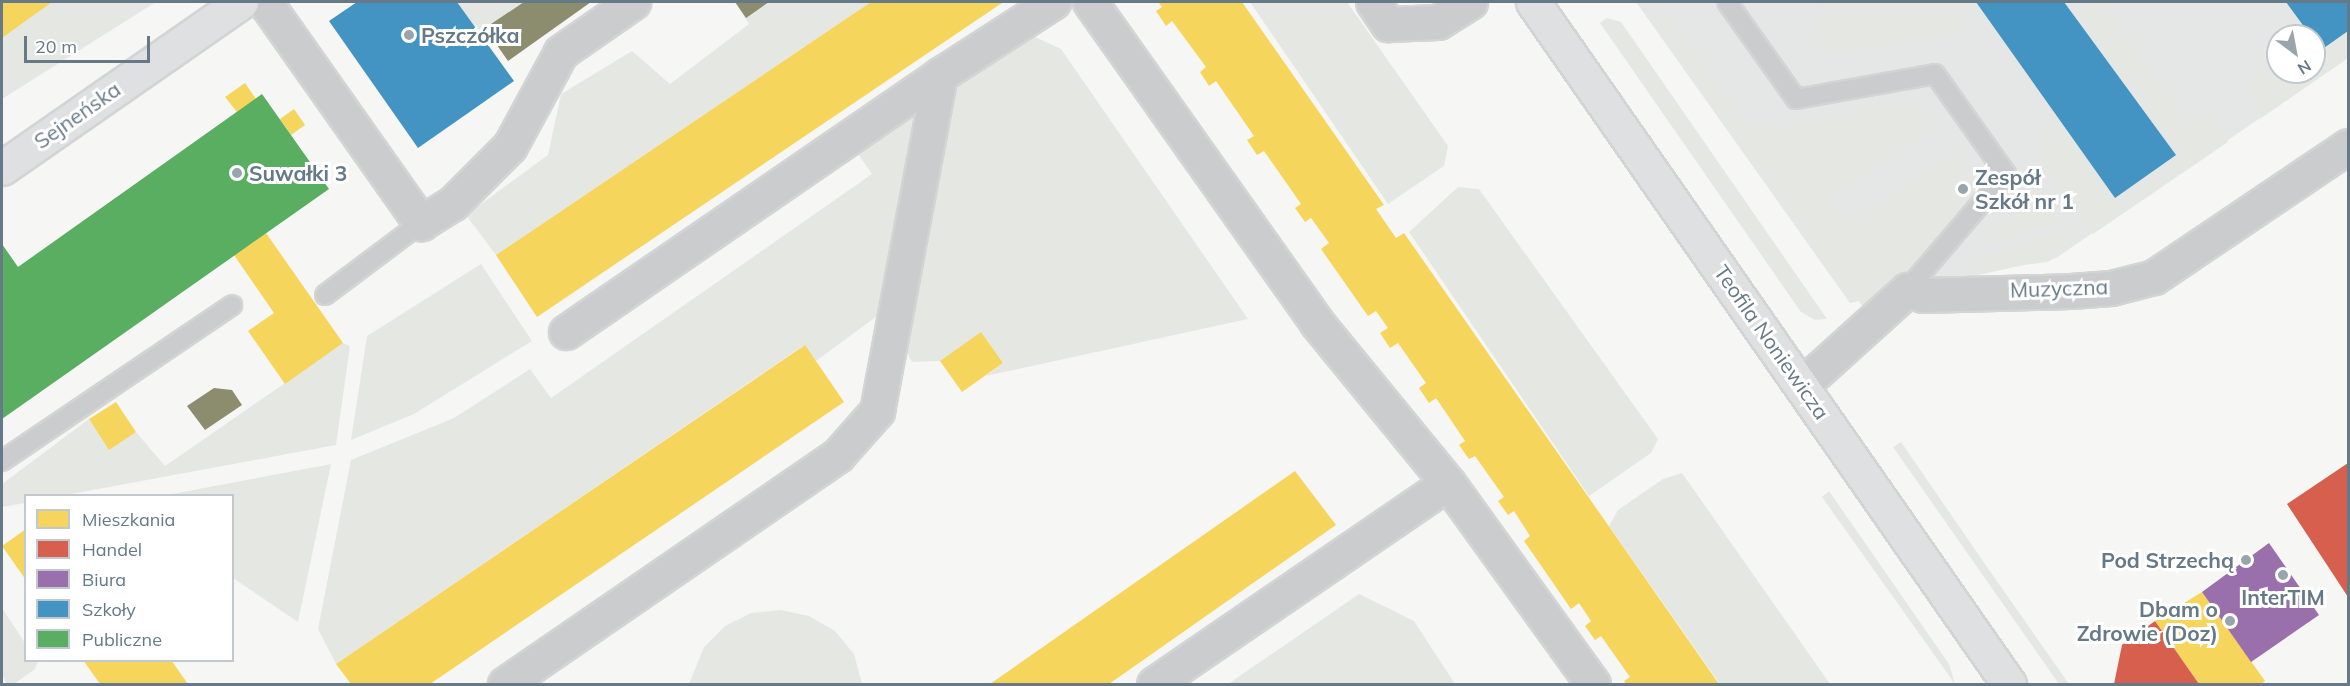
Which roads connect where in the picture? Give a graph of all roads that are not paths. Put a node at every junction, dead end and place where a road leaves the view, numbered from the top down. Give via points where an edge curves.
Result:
1 (241, 2) edge
2 (265, 2) edge
3 (633, 2) edge
4 (1053, 2) edge
5 (1090, 2) edge
6 (1372, 2) edge
7 (1470, 2) edge
8 (1533, 2) edge
9 (1727, 2) edge
10 (940, 75) junction
11 (2349, 146) edge
12 (2, 168) edge
13 (421, 223) junction
14 (1907, 290) junction
15 (325, 295) dead end
16 (232, 305) dead end
17 (566, 332) dead end
18 (1802, 385) junction
19 (2, 460) edge
20 (1448, 483) junction
21 (505, 684) edge
22 (1154, 684) edge
23 (1593, 684) edge
24 (2009, 684) edge

1 - 12 street, Sejneńska
2 - 13 street
3 - 13 street via 561,52 510,146 452,204
4 - 10 street
5 - 20 street via 1317,323
6 - 7 street via 1388,24 1438,22
8 - 18 street, Teofila Noniewicza
9 - 14 lane via 1796,99 1935,74 2006,174
10 - 17 street
10 - 21 street via 877,411 837,455
11 - 14 street, Muzyczna via 2154,277 2111,288 2071,291 1923,294
13 - 15 lane
14 - 18 street
16 - 19 lane
18 - 24 street, Teofila Noniewicza
20 - 22 street
20 - 23 street

